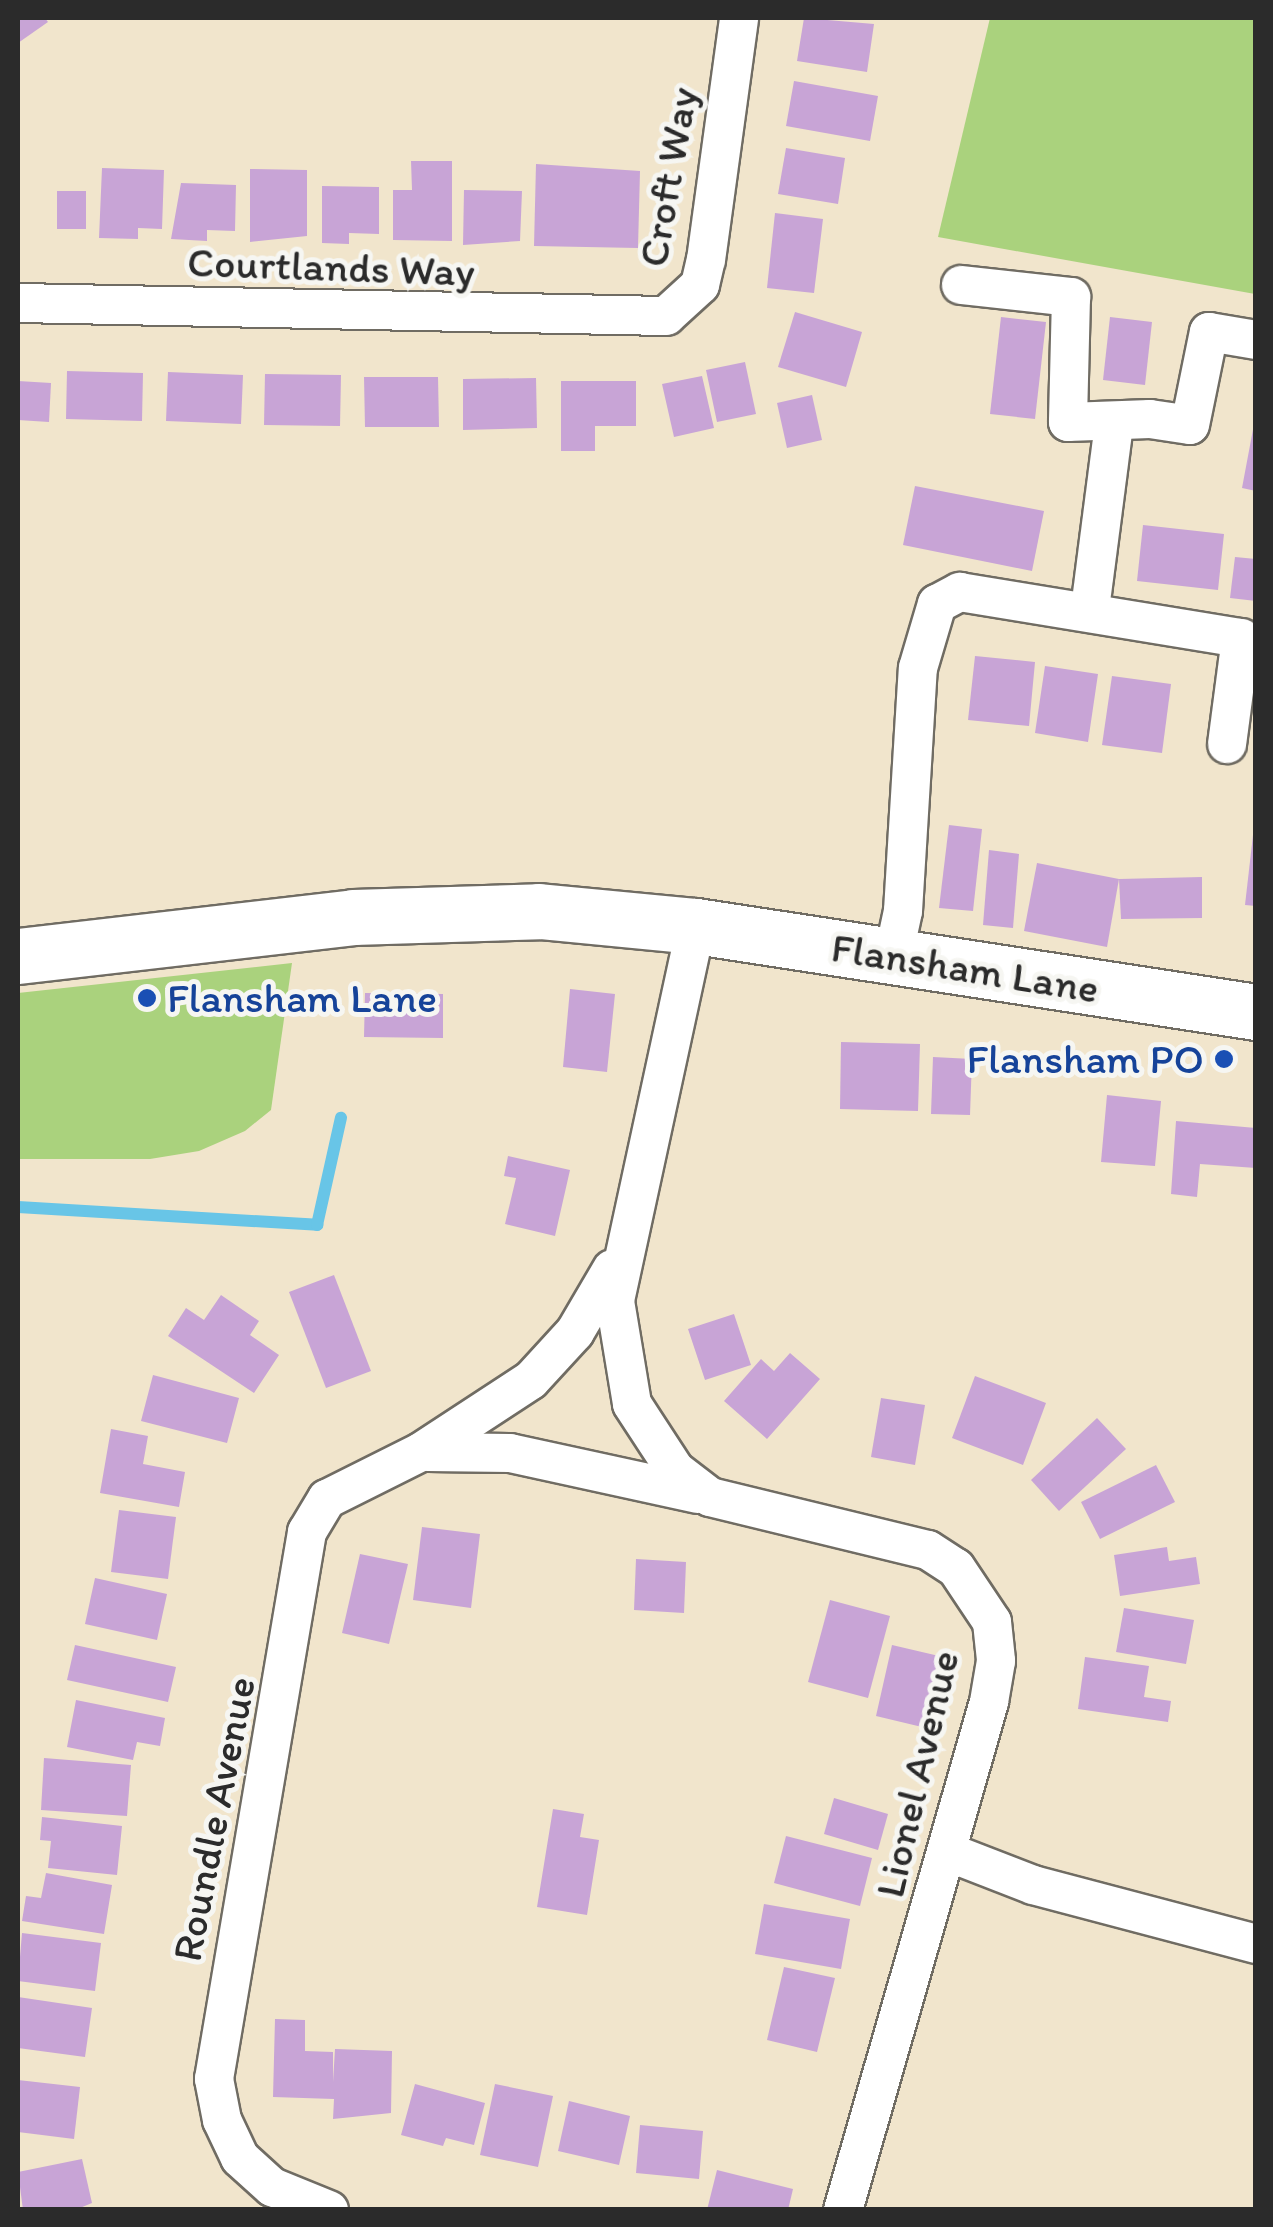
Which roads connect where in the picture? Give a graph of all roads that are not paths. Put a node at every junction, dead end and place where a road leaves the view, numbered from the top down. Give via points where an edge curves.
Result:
1 (739, 18) edge
2 (961, 285) dead end
3 (18, 303) edge
4 (643, 320) joint
5 (1256, 340) edge
6 (1114, 424) junction
7 (1090, 609) junction
8 (1227, 744) dead end
9 (696, 926) junction
10 (18, 956) edge
11 (894, 958) junction
12 (1256, 1012) edge
13 (634, 1216) junction
14 (421, 1452) junction
15 (710, 1497) junction
16 (948, 1852) junction
17 (1256, 1944) edge
18 (329, 2210) edge
19 (843, 2210) edge

1 - 4 street, Croft Way via 700,285 684,306
2 - 6 street via 1071,298 1068,422
3 - 4 street, Courtlands Way
5 - 6 street via 1209,332 1190,425 1150,419
6 - 7 street
7 - 8 street via 1241,638
7 - 11 street via 960,592 937,604 918,668 904,911
9 - 10 main road, Flansham Lane via 454,910
9 - 11 main road, Flansham Lane
9 - 13 street, Lionel Avenue
11 - 12 main road, Flansham Lane
13 - 14 street, Roundle Avenue via 604,1288 575,1332 531,1380
13 - 15 street, Lionel Avenue via 615,1302 632,1404 675,1470
14 - 15 street, Roundle Avenue via 510,1453
14 - 18 street, Roundle Avenue via 326,1499 307,1532 214,2079 222,2120 240,2158 272,2187
15 - 16 street, Lionel Avenue via 928,1550 979,1594 992,1622 996,1661
16 - 17 street via 1033,1886
16 - 19 street, Lionel Avenue

